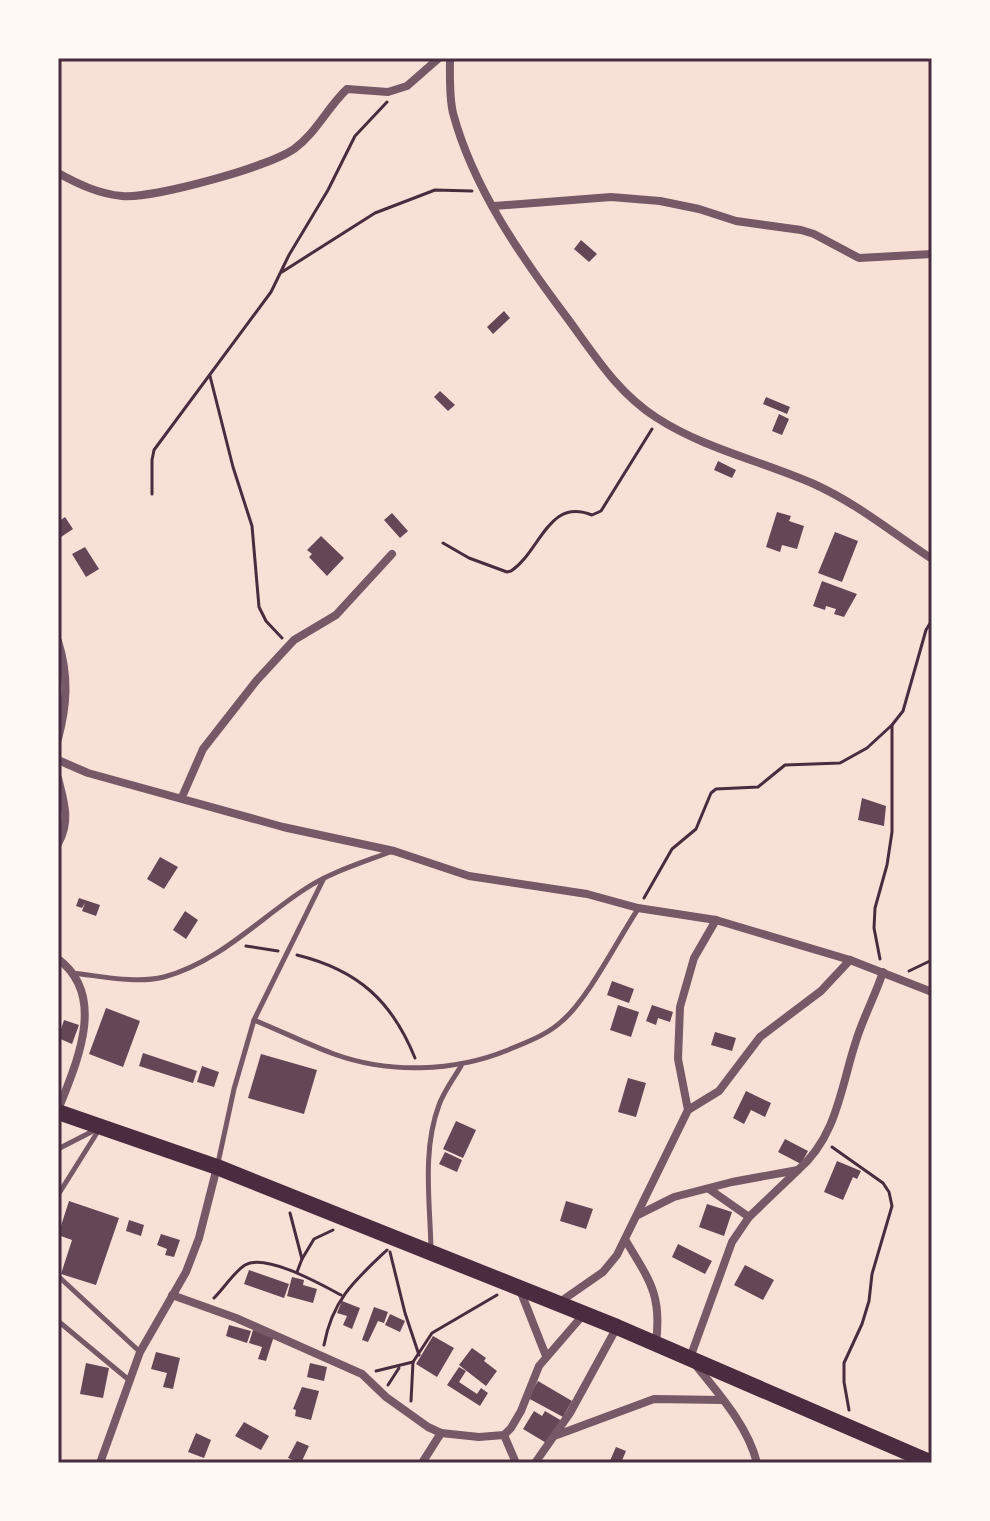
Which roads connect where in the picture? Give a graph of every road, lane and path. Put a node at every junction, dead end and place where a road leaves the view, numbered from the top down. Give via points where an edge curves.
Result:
1 (439, 58) edge
2 (450, 58) edge
3 (396, 89) junction
4 (58, 173) edge
5 (487, 193) junction
6 (494, 206) junction
7 (932, 254) edge
8 (282, 272) junction
9 (210, 376) junction
10 (658, 419) junction
11 (152, 494) dead end
12 (443, 543) dead end
13 (392, 554) dead end
14 (932, 559) edge
15 (932, 609) edge
16 (932, 620) edge
17 (58, 641) edge
18 (289, 645) junction
19 (892, 725) junction
20 (58, 739) edge
21 (58, 760) edge
22 (58, 778) edge
23 (182, 797) junction
24 (58, 844) edge
25 (394, 851) junction
26 (325, 877) junction
27 (638, 908) junction
28 (716, 920) junction
29 (231, 943) junction
30 (287, 953) junction
31 (58, 959) edge
32 (850, 960) junction
33 (932, 960) edge
34 (883, 972) junction
35 (72, 973) junction
36 (898, 977) junction
37 (932, 992) edge
38 (254, 1020) junction
39 (462, 1065) junction
40 (419, 1068) junction
41 (688, 1110) junction
42 (58, 1111) edge
43 (101, 1127) junction
44 (822, 1141) junction
45 (58, 1149) edge
46 (217, 1167) junction
47 (798, 1170) junction
48 (709, 1189) junction
49 (285, 1194) junction
50 (58, 1195) edge
51 (638, 1215) junction
52 (749, 1217) junction
53 (351, 1221) junction
54 (626, 1241) junction
55 (432, 1253) junction
56 (302, 1259) junction
57 (297, 1273) junction
58 (58, 1276) edge
59 (515, 1288) junction
60 (172, 1295) junction
61 (341, 1295) junction
62 (557, 1304) junction
63 (206, 1307) junction
64 (583, 1315) junction
65 (58, 1321) edge
66 (617, 1327) junction
67 (656, 1343) junction
68 (140, 1352) junction
69 (419, 1355) junction
70 (322, 1356) junction
71 (546, 1356) junction
72 (690, 1358) junction
73 (413, 1362) junction
74 (401, 1366) junction
75 (362, 1374) junction
76 (129, 1380) junction
77 (386, 1397) junction
78 (722, 1400) junction
79 (416, 1420) junction
80 (853, 1427) junction
81 (441, 1433) junction
82 (504, 1435) junction
83 (557, 1435) junction
84 (100, 1463) edge
85 (422, 1463) edge
86 (516, 1463) edge
87 (535, 1463) edge
88 (757, 1463) edge
89 (932, 1463) edge

1 - 3 street
2 - 5 street via 453,111
3 - 4 street via 347,89 294,149 257,167 145,196 95,190
3 - 8 path via 355,136
5 - 6 street
5 - 8 path via 435,190 402,202 375,213
6 - 7 street via 611,197 660,201 814,234 859,258
6 - 10 street via 530,269 610,377
8 - 9 path
9 - 11 path via 154,450
9 - 18 path via 252,526 259,607
10 - 12 path via 601,511 564,512 511,571 485,565
10 - 14 street via 701,442 818,485
13 - 18 street via 336,615
15 - 16 path
16 - 19 path via 903,711
17 - 20 street via 66,706
18 - 23 street via 203,749
19 - 27 path via 840,763 789,764 758,787 716,789 696,829 672,849
19 - 34 path via 892,832 874,928
21 - 23 street
22 - 24 street via 66,821
23 - 25 street via 283,827
25 - 26 lane
25 - 27 street via 469,876 587,894
26 - 29 lane
26 - 30 lane
27 - 28 street
27 - 39 lane via 563,1021 522,1044
28 - 32 street
28 - 41 street via 694,958 680,1007 678,1059
29 - 30 path
29 - 35 lane via 163,977
30 - 38 lane
30 - 40 path via 348,973 370,990 398,1021
31 - 35 street
32 - 34 street
32 - 41 street via 821,991 760,1037 719,1091
33 - 36 path
34 - 36 street
34 - 44 street
35 - 42 street via 86,1014
36 - 37 street
38 - 40 lane via 335,1055
38 - 46 lane
39 - 40 lane
39 - 55 lane via 440,1103 431,1134
41 - 51 street
42 - 43 highway
43 - 45 lane
43 - 46 highway
43 - 50 lane
44 - 47 street
44 - 80 path via 883,1183 892,1206 862,1324 844,1363
46 - 49 highway
46 - 60 street via 199,1238
47 - 48 street
47 - 52 street
48 - 51 street via 674,1197
48 - 52 street
49 - 53 highway
49 - 56 path
51 - 54 street
52 - 72 street via 732,1242
53 - 55 highway
53 - 56 path via 314,1239
54 - 62 street via 603,1272
54 - 67 street via 657,1301
55 - 59 highway
56 - 57 path
57 - 61 path
57 - 63 path via 249,1263
58 - 68 lane
59 - 62 highway
59 - 69 path via 432,1333
59 - 71 street
60 - 63 street
60 - 68 street
61 - 69 path via 389,1248
61 - 70 path
62 - 64 highway
63 - 70 street
64 - 66 highway
64 - 71 street
65 - 76 lane
66 - 67 highway
66 - 83 street
67 - 72 highway
68 - 76 street
69 - 73 path
70 - 75 street
71 - 82 street via 518,1419
72 - 78 street
72 - 80 highway
73 - 74 path
73 - 79 path via 410,1383
74 - 75 path
74 - 77 path via 391,1377
75 - 77 street
76 - 84 street
77 - 79 street
78 - 83 street via 654,1399
78 - 88 street
79 - 81 street
80 - 89 highway
81 - 82 street
81 - 85 street
82 - 86 street
83 - 87 street

